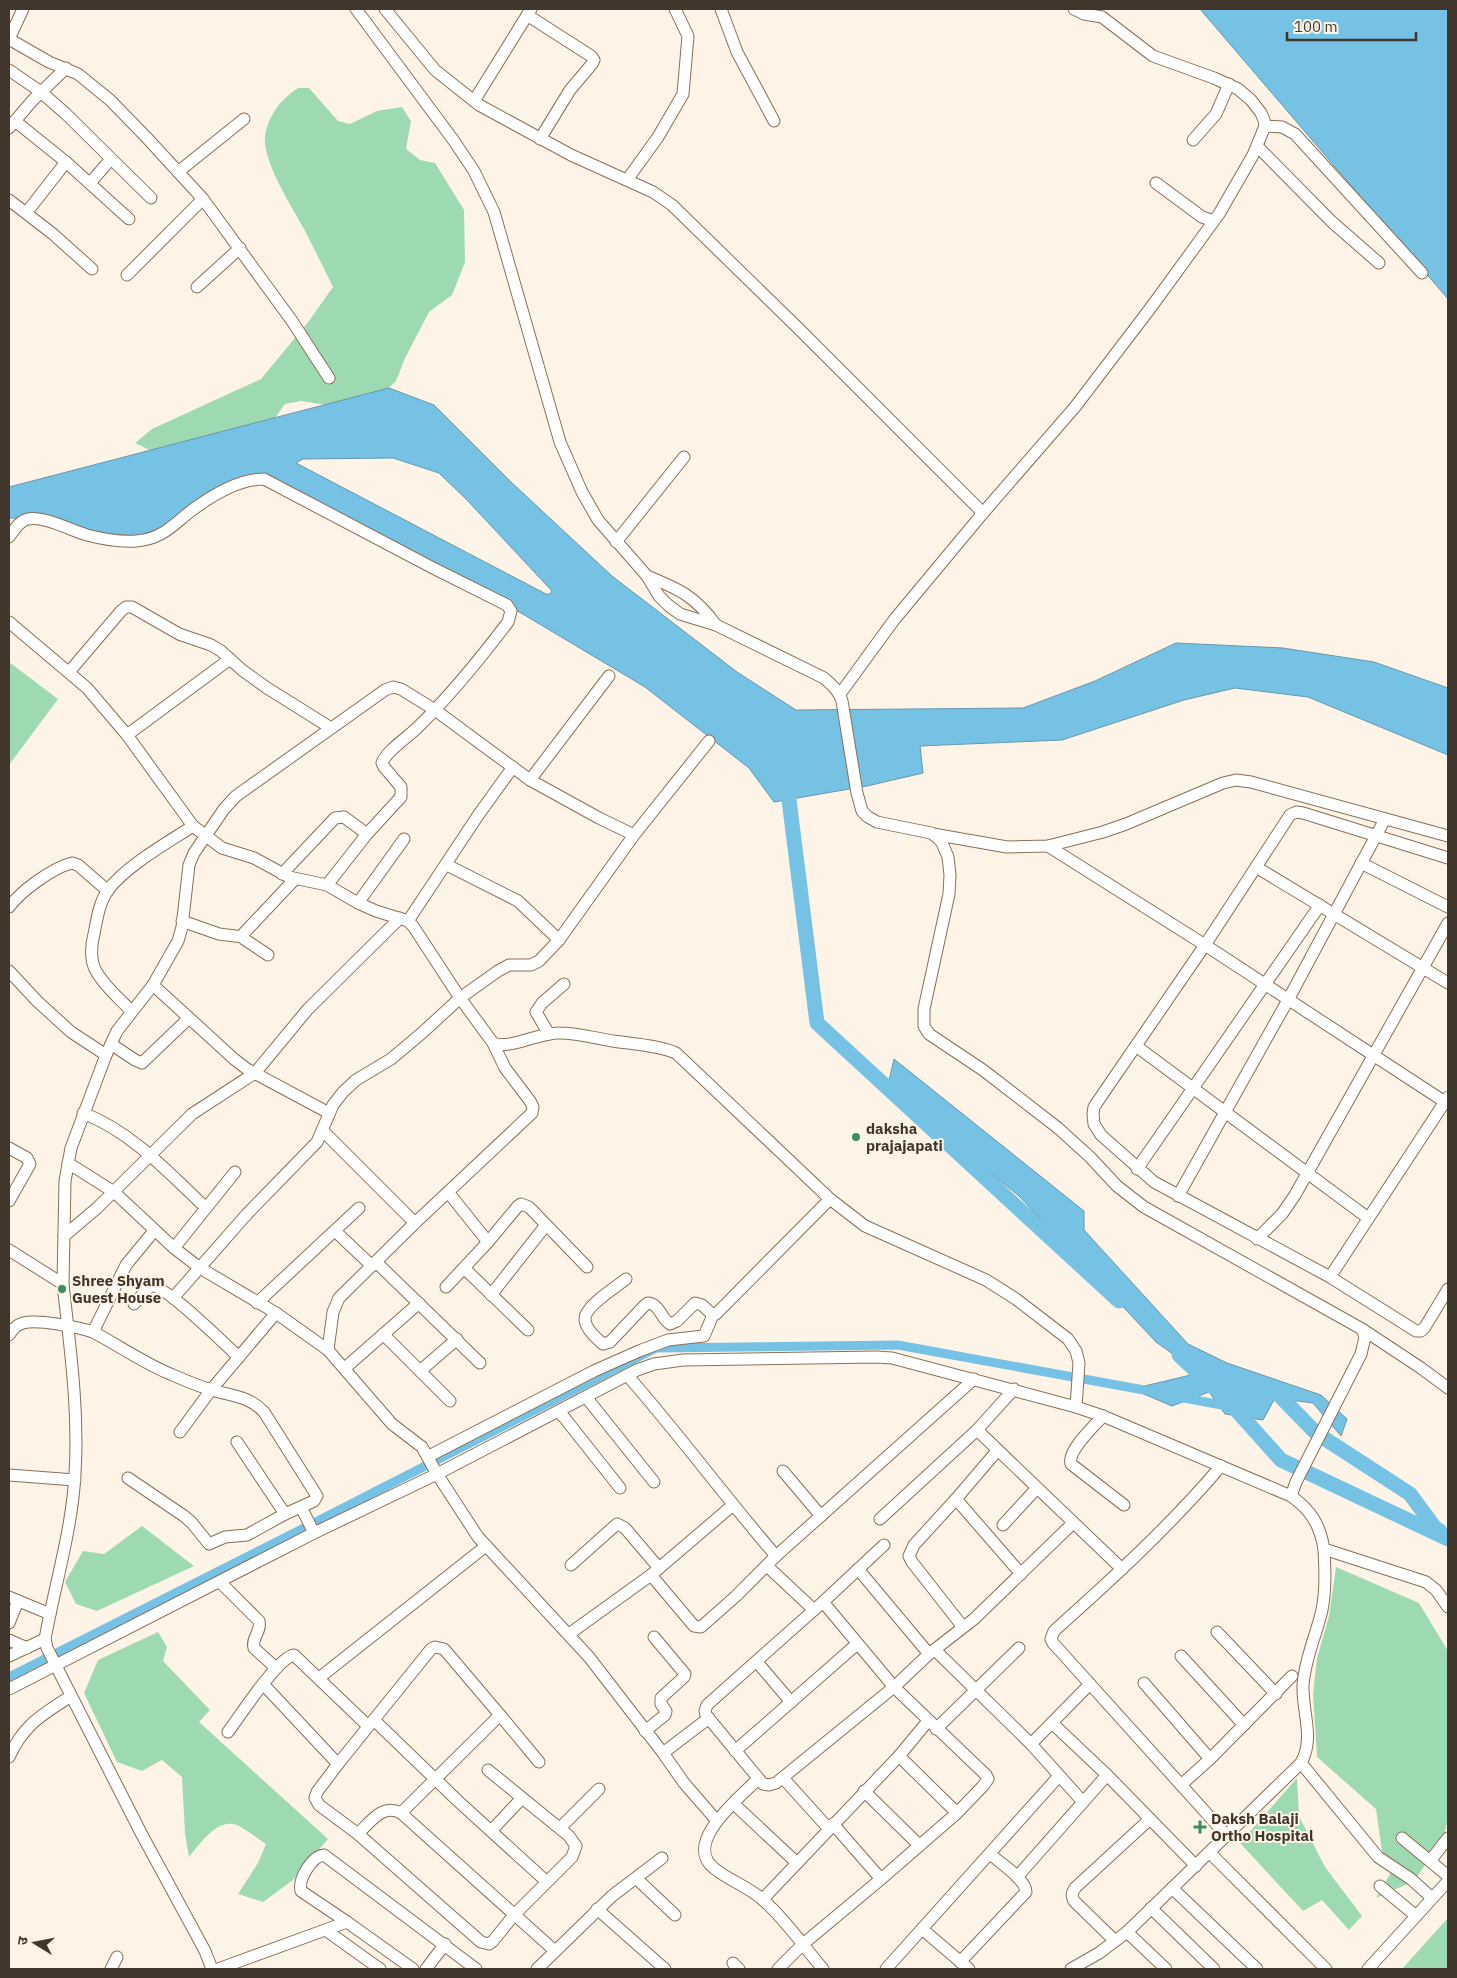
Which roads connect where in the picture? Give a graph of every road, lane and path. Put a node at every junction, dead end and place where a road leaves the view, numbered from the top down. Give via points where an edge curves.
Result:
1 (23, 9) edge
2 (356, 9) edge
3 (385, 9) edge
4 (675, 9) edge
5 (721, 9) edge
6 (1074, 9) edge
7 (529, 12) edge
8 (10, 43) edge
9 (66, 68) junction
10 (9, 70) edge
11 (1228, 84) junction
12 (41, 92) junction
13 (474, 101) junction
14 (244, 119) dead end
15 (774, 121) dead end
16 (12, 124) edge
17 (1265, 126) junction
18 (540, 139) junction
19 (1194, 140) dead end
20 (1257, 146) junction
21 (112, 159) junction
22 (66, 162) junction
23 (178, 172) junction
24 (627, 180) junction
25 (90, 182) junction
26 (1156, 183) dead end
27 (151, 198) dead end
28 (203, 198) junction
29 (9, 200) edge
30 (26, 212) junction
31 (129, 219) dead end
32 (1214, 221) junction
33 (240, 248) junction
34 (1379, 263) dead end
35 (92, 269) dead end
36 (1422, 273) dead end
37 (127, 275) dead end
38 (197, 287) dead end
39 (329, 378) dead end
40 (684, 457) dead end
41 (982, 513) junction
42 (9, 537) edge
43 (616, 542) junction
44 (647, 576) junction
45 (9, 622) edge
46 (716, 625) junction
47 (230, 659) junction
48 (69, 672) junction
49 (609, 676) dead end
50 (841, 697) junction
51 (436, 710) junction
52 (332, 728) junction
53 (127, 735) junction
54 (709, 741) dead end
55 (513, 767) junction
56 (530, 780) junction
57 (1385, 818) junction
58 (193, 826) junction
59 (931, 833) junction
60 (367, 834) junction
61 (634, 835) junction
62 (205, 836) junction
63 (1376, 836) junction
64 (1448, 836) edge
65 (404, 839) dead end
66 (1048, 846) junction
67 (1448, 858) edge
68 (1361, 863) junction
69 (447, 865) junction
70 (1256, 867) junction
71 (282, 874) junction
72 (295, 879) junction
73 (327, 885) junction
74 (108, 891) junction
75 (358, 903) junction
76 (1320, 905) junction
77 (9, 907) edge
78 (1448, 907) edge
79 (1334, 914) junction
80 (404, 920) junction
81 (182, 921) junction
82 (1448, 923) edge
83 (243, 937) junction
84 (559, 940) junction
85 (1206, 945) junction
86 (268, 955) dead end
87 (1423, 968) junction
88 (9, 971) edge
89 (1448, 983) edge
90 (564, 984) dead end
91 (153, 985) junction
92 (1266, 985) junction
93 (460, 998) junction
94 (1288, 1000) junction
95 (131, 1011) junction
96 (189, 1018) junction
97 (549, 1034) junction
98 (493, 1044) junction
99 (1136, 1046) junction
100 (109, 1049) junction
101 (1373, 1056) junction
102 (255, 1072) junction
103 (1193, 1089) junction
104 (1447, 1100) edge
105 (1225, 1112) junction
106 (83, 1113) junction
107 (329, 1113) junction
108 (323, 1131) junction
109 (9, 1148) edge
110 (150, 1155) junction
111 (68, 1163) junction
112 (1137, 1169) junction
113 (235, 1172) dead end
114 (1308, 1174) junction
115 (114, 1192) junction
116 (448, 1192) junction
117 (1178, 1196) junction
118 (830, 1199) junction
119 (9, 1201) edge
120 (206, 1207) junction
121 (359, 1208) dead end
122 (1368, 1218) junction
123 (415, 1223) junction
124 (546, 1225) junction
125 (154, 1231) junction
126 (336, 1231) junction
127 (64, 1236) junction
128 (1257, 1239) junction
129 (488, 1242) junction
130 (174, 1248) junction
131 (9, 1250) edge
132 (374, 1264) junction
133 (587, 1267) dead end
134 (200, 1268) junction
135 (464, 1268) junction
136 (1330, 1277) junction
137 (626, 1279) dead end
138 (63, 1284) junction
139 (446, 1287) dead end
140 (1448, 1289) edge
141 (491, 1295) junction
142 (174, 1298) junction
143 (257, 1303) junction
144 (419, 1303) junction
145 (134, 1304) dead end
146 (276, 1313) junction
147 (713, 1315) junction
148 (68, 1326) junction
149 (1362, 1329) junction
150 (528, 1330) dead end
151 (93, 1332) junction
152 (383, 1334) junction
153 (9, 1335) edge
154 (457, 1339) junction
155 (328, 1350) junction
156 (239, 1357) junction
157 (480, 1363) dead end
158 (345, 1368) junction
159 (420, 1371) junction
160 (628, 1375) junction
161 (974, 1379) junction
162 (1448, 1388) edge
163 (1014, 1389) junction
164 (211, 1390) junction
165 (586, 1397) junction
166 (450, 1401) dead end
167 (1076, 1402) junction
168 (559, 1411) junction
169 (1103, 1416) junction
170 (977, 1430) junction
171 (180, 1432) dead end
172 (237, 1442) dead end
173 (997, 1451) junction
174 (428, 1456) junction
175 (1221, 1466) junction
176 (783, 1471) dead end
177 (436, 1472) junction
178 (9, 1475) edge
179 (128, 1478) dead end
180 (75, 1480) junction
181 (654, 1482) dead end
182 (620, 1488) dead end
183 (1036, 1489) junction
184 (1291, 1496) junction
185 (956, 1499) junction
186 (733, 1505) junction
187 (1124, 1505) dead end
188 (303, 1512) junction
189 (285, 1514) junction
190 (821, 1516) junction
191 (880, 1519) dead end
192 (1073, 1522) junction
193 (1003, 1525) dead end
194 (313, 1530) junction
195 (884, 1545) dead end
196 (486, 1546) junction
197 (1324, 1549) junction
198 (776, 1556) junction
199 (571, 1565) dead end
200 (767, 1566) junction
201 (858, 1569) junction
202 (1122, 1569) junction
203 (655, 1572) junction
204 (1021, 1574) junction
205 (220, 1582) junction
206 (13, 1599) edge
207 (823, 1602) junction
208 (1448, 1607) edge
209 (814, 1610) junction
210 (50, 1614) junction
211 (9, 1623) edge
212 (963, 1626) junction
213 (1217, 1632) dead end
214 (569, 1634) junction
215 (654, 1637) dead end
216 (9, 1640) edge
217 (46, 1643) junction
218 (857, 1644) junction
219 (27, 1648) junction
220 (1019, 1648) dead end
221 (932, 1652) junction
222 (9, 1656) edge
223 (1181, 1656) dead end
224 (757, 1662) junction
225 (54, 1663) junction
226 (276, 1668) junction
227 (1292, 1676) dead end
228 (318, 1678) junction
229 (1144, 1683) dead end
230 (263, 1684) junction
231 (1090, 1684) junction
232 (894, 1688) junction
233 (9, 1689) edge
234 (976, 1691) junction
235 (1276, 1694) junction
236 (71, 1696) junction
237 (791, 1702) junction
238 (500, 1715) junction
239 (709, 1718) junction
240 (371, 1723) junction
241 (1052, 1723) junction
242 (932, 1725) junction
243 (1244, 1725) junction
244 (645, 1731) junction
245 (228, 1732) dead end
246 (1030, 1744) junction
247 (735, 1750) junction
248 (663, 1753) junction
249 (9, 1756) edge
250 (899, 1756) junction
251 (1210, 1759) junction
252 (539, 1762) dead end
253 (1301, 1763) junction
254 (338, 1764) junction
255 (488, 1770) dead end
256 (1107, 1775) junction
257 (1059, 1776) junction
258 (436, 1778) junction
259 (783, 1778) junction
260 (758, 1779) junction
261 (1181, 1785) junction
262 (599, 1789) dead end
263 (864, 1791) junction
264 (522, 1798) junction
265 (1083, 1802) junction
266 (734, 1804) junction
267 (401, 1813) junction
268 (957, 1813) junction
269 (1150, 1818) junction
270 (717, 1821) junction
271 (831, 1826) junction
272 (560, 1828) junction
273 (492, 1830) junction
274 (358, 1834) junction
275 (1227, 1836) junction
276 (1402, 1838) dead end
277 (1448, 1838) edge
278 (919, 1845) junction
279 (1210, 1853) junction
280 (990, 1854) junction
281 (662, 1858) dead end
282 (1430, 1861) junction
283 (797, 1863) junction
284 (1196, 1866) junction
285 (1448, 1876) edge
286 (1017, 1877) junction
287 (636, 1878) junction
288 (881, 1879) junction
289 (1448, 1881) edge
290 (547, 1882) junction
291 (1380, 1886) dead end
292 (1172, 1888) junction
293 (1432, 1898) junction
294 (763, 1900) junction
295 (1151, 1908) junction
296 (597, 1909) junction
297 (514, 1915) junction
298 (675, 1915) dead end
299 (1416, 1916) junction
300 (347, 1922) junction
301 (922, 1929) junction
302 (327, 1931) junction
303 (1127, 1932) junction
304 (1115, 1941) junction
305 (445, 1944) junction
306 (802, 1945) junction
307 (555, 1951) junction
308 (117, 1957) dead end
309 (960, 1962) junction
310 (112, 1969) edge
311 (212, 1969) edge
312 (218, 1969) edge
313 (380, 1969) edge
314 (414, 1969) edge
315 (426, 1969) edge
316 (476, 1969) edge
317 (537, 1969) edge
318 (665, 1969) edge
319 (778, 1969) edge
320 (823, 1969) edge
321 (886, 1969) edge
322 (969, 1969) edge
323 (1071, 1969) edge
324 (1166, 1969) edge
325 (1214, 1969) edge
326 (1256, 1969) edge
327 (1326, 1969) edge
328 (1368, 1969) edge

1 - 8 street
2 - 43 street via 474,171 494,212 560,442 582,492 598,520
3 - 13 street via 436,70
4 - 24 street via 688,36 683,94 658,137
5 - 15 street via 737,52
6 - 11 street via 1102,17 1153,56
7 - 13 street
7 - 18 street via 594,60 570,90
8 - 9 street
9 - 12 street
9 - 23 street via 110,100
10 - 12 street
11 - 17 street via 1251,100 1261,113
11 - 19 street via 1216,114
12 - 16 street
12 - 21 street
13 - 18 street
14 - 23 street
16 - 22 street
17 - 20 street
17 - 36 street via 1282,127 1295,134
18 - 24 street
20 - 32 street
20 - 34 street via 1332,222
21 - 25 street
21 - 27 street
22 - 25 street
22 - 30 street
23 - 28 street
24 - 41 street via 672,205
25 - 31 street
26 - 32 street via 1202,217
28 - 33 street
28 - 37 street
29 - 30 street
30 - 35 street
32 - 41 street via 1075,407
33 - 38 street
33 - 39 street
40 - 43 street
41 - 50 street via 894,620
42 - 51 street via 18,524 28,519 112,540 151,539 166,532 204,502 245,481 264,479 272,482 507,605 511,611 508,622
43 - 44 street
44 - 46 street via 690,596
44 - 46 street via 659,596 674,610
45 - 48 street
46 - 50 street via 824,678
47 - 48 street via 211,645 179,634 132,607 126,607
47 - 52 street via 267,688
47 - 53 street
48 - 53 street
49 - 56 street
50 - 59 street via 862,811 877,822
51 - 52 street via 401,689 393,688 385,690
51 - 55 street
51 - 60 street via 383,760 384,767 401,787 401,797
52 - 62 street via 236,796
53 - 58 street
54 - 61 street
55 - 56 street
55 - 69 street
56 - 61 street
57 - 63 street
57 - 64 street
57 - 66 street via 1236,780 1126,824
58 - 62 street
58 - 74 street via 126,871
59 - 66 street via 1007,846
59 - 149 street via 942,844 948,857 950,875 949,894 924,1009 924,1026 929,1034 983,1070 1058,1128 1117,1186 1144,1207
60 - 71 street via 344,816 335,818
60 - 73 street
61 - 84 street
62 - 71 street via 222,848 254,858
62 - 81 street via 189,866
63 - 67 street
63 - 68 street
63 - 70 street via 1296,812 1287,819
65 - 75 street
66 - 85 street
68 - 78 street
68 - 79 street
69 - 80 street
69 - 84 street via 518,901
70 - 76 street
70 - 85 street
71 - 72 street
72 - 73 street
72 - 83 street
73 - 75 street
74 - 77 street via 72,863 28,886
74 - 95 street via 98,911 93,939 95,970
75 - 80 street
76 - 79 street
76 - 92 street
79 - 87 street
79 - 94 street
80 - 93 street via 413,926
80 - 102 street via 308,1009
81 - 83 street via 219,934
81 - 91 street via 178,941
82 - 87 street
83 - 86 street
84 - 93 street via 535,964 515,964 504,968
85 - 92 street
85 - 99 street
87 - 89 street
87 - 101 street
88 - 100 street via 71,1032
90 - 97 street via 536,1012
91 - 95 street
91 - 96 street
92 - 94 street
92 - 103 street
93 - 98 street
93 - 107 street via 391,1059 342,1092
94 - 101 street
94 - 105 street
95 - 100 street
96 - 100 street via 142,1063
96 - 102 street via 234,1059
97 - 98 street via 499,1046
97 - 118 street via 572,1034 676,1053
98 - 116 street via 505,1068 530,1102 532,1113
99 - 103 street
99 - 112 street via 1094,1107 1093,1114 1094,1124 1102,1135
100 - 106 street
101 - 104 street
101 - 114 street
102 - 107 street
102 - 110 street via 192,1114
103 - 105 street
103 - 112 street
104 - 122 street
105 - 114 street
105 - 117 street
106 - 110 street via 115,1127
106 - 111 street
107 - 108 street
108 - 123 street
108 - 134 street via 317,1142 252,1208
109 - 119 street via 28,1158 30,1164
110 - 115 street
110 - 120 street
111 - 115 street
111 - 127 street
112 - 117 street
113 - 120 street
114 - 122 street
114 - 128 street via 1288,1206
115 - 125 street
115 - 127 street
116 - 123 street
116 - 129 street
117 - 128 street
118 - 147 street via 720,1312
118 - 167 street via 864,1226 986,1280 1068,1339 1076,1351 1079,1376
120 - 130 street
121 - 126 street
122 - 136 street
123 - 132 street
124 - 129 street via 530,1207 521,1204
124 - 133 street
124 - 141 street
125 - 130 street
125 - 151 street via 126,1265
126 - 132 street
126 - 143 street
127 - 138 street
128 - 136 street
129 - 135 street
130 - 134 street
131 - 138 street
132 - 144 street
132 - 155 street via 336,1304
134 - 142 street
134 - 143 street
135 - 139 street
135 - 141 street
136 - 140 street via 1416,1331 1425,1327
137 - 147 street via 592,1306 585,1316 586,1324 603,1344 610,1342 648,1304 656,1306 670,1324 695,1303
138 - 148 street
141 - 150 street
142 - 145 street via 154,1285
142 - 156 street
143 - 146 street
144 - 152 street
144 - 154 street
146 - 155 street
146 - 156 street
147 - 174 street via 704,1336 668,1340 639,1351
148 - 151 street
148 - 153 street via 24,1322 14,1327
148 - 180 street via 77,1425
149 - 162 street
149 - 184 street via 1364,1344
151 - 164 street via 134,1357
152 - 158 street
152 - 159 street
154 - 157 street
154 - 159 street
155 - 158 street
156 - 164 street
158 - 174 street via 386,1417 422,1447
159 - 166 street
160 - 161 street via 668,1362 876,1357 892,1358
160 - 165 street
160 - 186 street
161 - 163 street
161 - 190 street
163 - 167 street
163 - 170 street
164 - 171 street
164 - 188 street via 255,1402 264,1412 316,1493 316,1499
165 - 168 street
165 - 181 street
167 - 169 street
168 - 177 street
168 - 182 street
169 - 175 street
169 - 187 street via 1071,1453 1070,1461
170 - 173 street
170 - 191 street
172 - 189 street
173 - 183 street
173 - 185 street
174 - 177 street
175 - 184 street
175 - 202 street via 1187,1506
176 - 190 street
177 - 194 street
177 - 196 street
178 - 180 street
179 - 189 street via 184,1516 209,1544 225,1537 246,1535
180 - 210 street via 70,1521
183 - 192 street
183 - 193 street
184 - 197 street via 1311,1514 1319,1527
185 - 204 street
185 - 212 street via 914,1545 909,1556
186 - 198 street
186 - 203 street
188 - 189 street
188 - 194 street
190 - 198 street
192 - 202 street
192 - 204 street
194 - 205 street
195 - 201 street
196 - 214 street
196 - 228 street
197 - 208 street via 1426,1582
197 - 253 street via 1322,1608 1304,1672 1308,1743
198 - 200 street
199 - 203 street via 617,1524 625,1528
200 - 203 street via 697,1628
200 - 209 street
201 - 207 street
201 - 221 street
202 - 231 street via 1051,1635 1053,1643
203 - 214 street
204 - 212 street
205 - 225 street
205 - 226 street via 259,1621 254,1648
206 - 210 street
206 - 211 street
207 - 209 street
207 - 218 street
209 - 224 street
210 - 217 street
212 - 221 street
213 - 235 street
214 - 244 street
215 - 244 street via 685,1674 661,1698 665,1715
216 - 219 street
217 - 219 street
217 - 225 street
218 - 232 street
218 - 237 street
219 - 222 street
220 - 234 street
221 - 232 street
221 - 234 street
223 - 243 street
224 - 237 street
224 - 239 street via 708,1705 705,1710
225 - 233 street
225 - 236 street
226 - 228 street via 294,1655
226 - 230 street
227 - 235 street
228 - 240 street
229 - 251 street
230 - 245 street
230 - 254 street
231 - 241 street
231 - 261 street
232 - 242 street
232 - 259 street
234 - 242 street
234 - 246 street
235 - 243 street
236 - 249 street via 26,1727
236 - 311 street
237 - 247 street
238 - 240 street via 444,1649 435,1647
238 - 252 street
238 - 258 street
239 - 247 street
239 - 248 street
240 - 254 street
240 - 258 street
241 - 246 street
241 - 256 street
242 - 250 street
242 - 268 street via 988,1779
243 - 251 street
244 - 248 street
246 - 257 street
247 - 260 street
248 - 270 street
250 - 263 street
250 - 268 street
251 - 261 street
253 - 275 street
253 - 293 street via 1378,1857
254 - 274 street via 315,1798 319,1805
255 - 264 street
256 - 265 street
256 - 269 street
257 - 265 street
257 - 280 street
258 - 267 street
258 - 273 street
259 - 260 street via 770,1785
259 - 271 street
260 - 266 street
261 - 275 street
262 - 272 street
263 - 271 street
263 - 278 street
264 - 272 street
264 - 273 street
265 - 286 street
266 - 270 street
266 - 283 street
267 - 274 street via 386,1810
267 - 297 street
268 - 278 street
269 - 284 street
269 - 304 street via 1073,1892 1074,1901
270 - 294 street via 704,1847 708,1863
271 - 283 street
271 - 288 street
272 - 290 street via 574,1840 575,1852
273 - 290 street
274 - 297 street via 486,1944 493,1942
275 - 279 street
276 - 282 street
277 - 282 street
278 - 288 street
279 - 284 street
279 - 327 street
280 - 286 street
280 - 301 street
281 - 287 street
282 - 285 street
283 - 294 street
284 - 292 street
286 - 309 street via 1026,1887 1024,1896
287 - 296 street
287 - 298 street
288 - 306 street
289 - 293 street
290 - 297 street
291 - 299 street
292 - 295 street
292 - 326 street
293 - 299 street
294 - 306 street
295 - 303 street
295 - 325 street
296 - 307 street
296 - 318 street
297 - 307 street
299 - 328 street
300 - 302 street
300 - 305 street via 301,1891 301,1881 315,1858 324,1855
300 - 314 street
301 - 309 street
301 - 321 street
302 - 312 street
302 - 313 street
303 - 304 street
303 - 324 street
304 - 323 street
305 - 315 street
305 - 316 street
306 - 319 street
306 - 320 street
307 - 317 street
308 - 310 street
309 - 322 street

